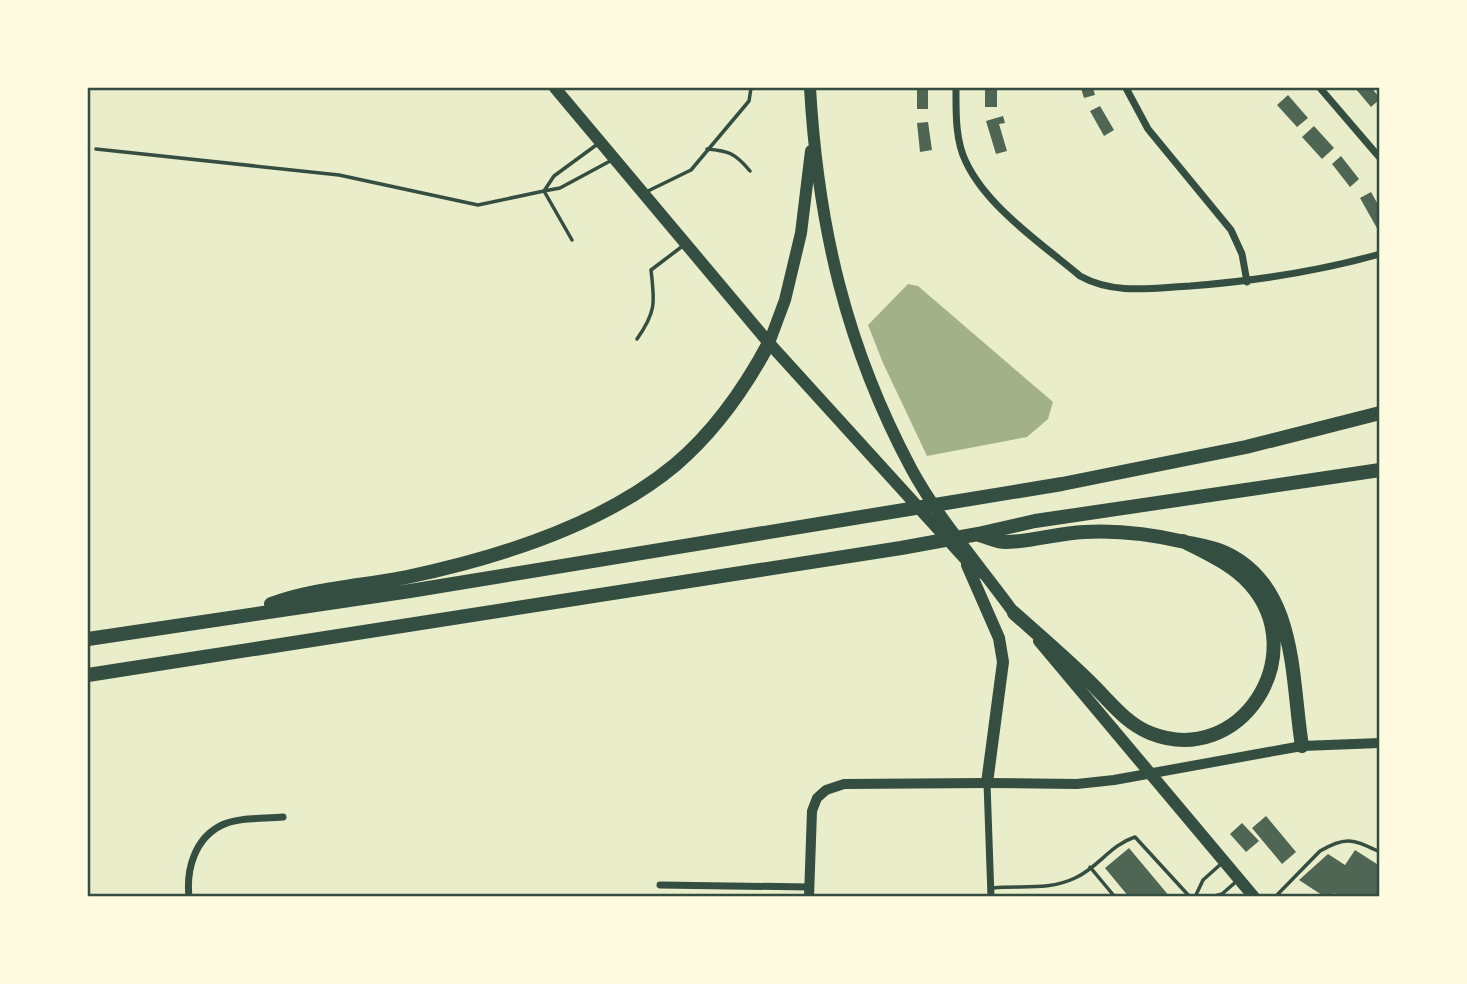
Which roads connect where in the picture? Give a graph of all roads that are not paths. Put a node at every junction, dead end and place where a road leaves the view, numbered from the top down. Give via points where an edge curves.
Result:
1 (555, 88) edge
2 (751, 88) edge
3 (810, 88) edge
4 (956, 88) edge
5 (1126, 88) edge
6 (1320, 88) edge
7 (813, 134) junction
8 (601, 142) junction
9 (96, 149) dead end
10 (707, 149) junction
11 (1380, 158) edge
12 (615, 159) junction
13 (750, 171) dead end
14 (544, 191) junction
15 (643, 193) junction
16 (572, 240) dead end
17 (686, 244) junction
18 (1380, 254) edge
19 (1247, 282) junction
20 (637, 340) dead end
21 (769, 343) junction
22 (1380, 413) edge
23 (1380, 470) edge
24 (978, 534) junction
25 (1183, 541) junction
26 (964, 558) junction
27 (256, 612) junction
28 (1014, 613) junction
29 (88, 639) edge
30 (88, 675) edge
31 (1380, 743) edge
32 (1302, 746) junction
33 (1150, 773) junction
34 (988, 783) junction
35 (283, 817) dead end
36 (1380, 852) edge
37 (1223, 862) junction
38 (1090, 867) junction
39 (1239, 879) junction
40 (660, 885) dead end
41 (1281, 891) junction
42 (809, 892) edge
43 (991, 892) edge
44 (189, 897) edge
45 (1115, 897) edge
46 (1190, 897) edge
47 (1195, 897) edge
48 (1211, 897) edge
49 (1254, 897) edge
50 (1275, 897) edge
51 (1287, 897) edge

1 - 8 main road
2 - 10 lane via 749,101
3 - 7 main road
4 - 19 street via 964,160 985,194 1080,276 1128,290
5 - 19 street via 1149,128 1231,230
6 - 11 street
7 - 21 main road via 801,233
7 - 28 main road via 841,299 880,404 913,471
8 - 12 main road
8 - 14 lane via 554,176
9 - 14 lane via 339,175 478,205
10 - 13 lane via 727,151
10 - 15 lane via 691,170
12 - 14 lane via 560,188
12 - 15 main road
14 - 16 lane
15 - 17 main road
17 - 20 lane via 651,270 654,300 650,321
17 - 21 main road
18 - 19 street
21 - 26 main road
21 - 27 highway via 729,407 693,448 654,480 603,511 478,559 403,578 292,596
22 - 27 highway via 1189,460 971,500
23 - 24 highway via 1035,520
24 - 25 highway via 1003,542 1111,531
24 - 30 highway
25 - 28 highway via 1250,584 1262,600 1273,630 1275,655 1265,688 1247,712 1225,729 1182,739 1147,732 1124,717
25 - 32 highway via 1233,557 1256,573 1269,591 1288,645
26 - 28 main road
26 - 34 main road via 999,638 1003,662
27 - 29 highway
28 - 33 main road
31 - 32 main road
32 - 33 main road
33 - 34 main road via 1077,784
33 - 37 main road
34 - 42 street via 864,783 826,790 812,811
34 - 43 street
35 - 44 street via 222,825 205,839 191,859
36 - 41 lane via 1354,839 1329,845
37 - 39 main road
37 - 47 lane via 1203,880
38 - 43 lane via 1046,888
38 - 45 lane
38 - 46 lane via 1121,842 1135,837
39 - 48 lane
39 - 49 main road
40 - 42 street
41 - 50 lane
41 - 51 lane

